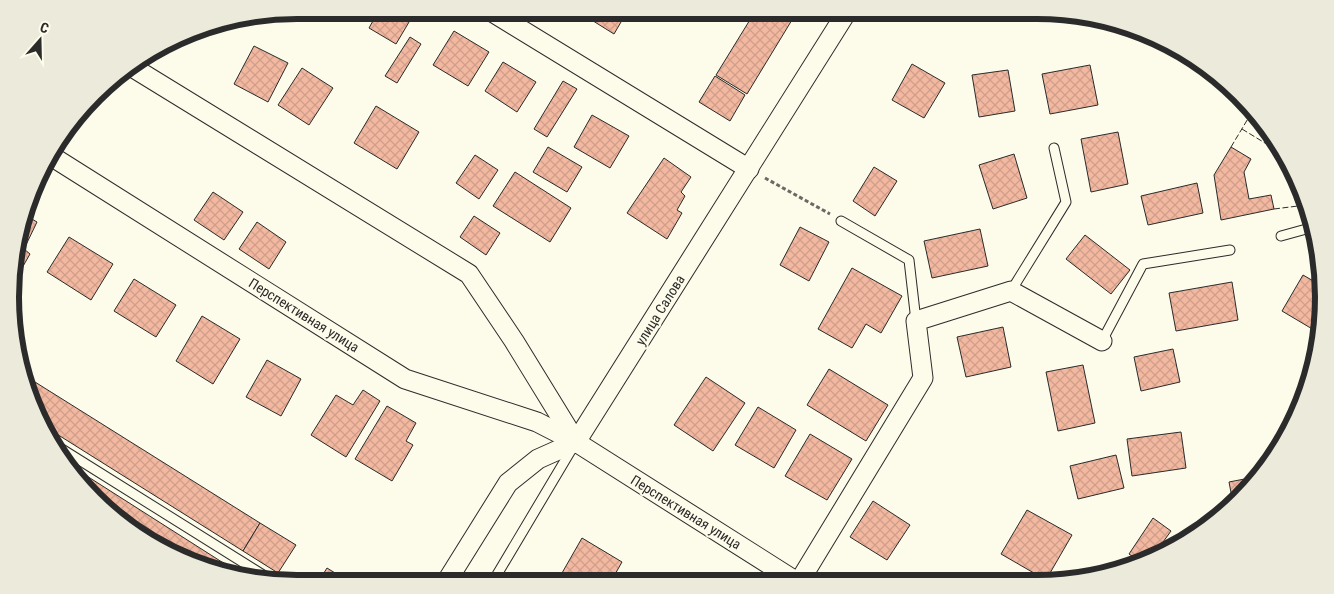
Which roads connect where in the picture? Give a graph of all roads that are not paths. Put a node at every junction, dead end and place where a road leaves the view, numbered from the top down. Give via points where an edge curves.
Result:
1 (504, 19) edge
2 (842, 19) edge
3 (137, 70) edge
4 (1054, 148) dead end
5 (56, 159) edge
6 (749, 169) junction
7 (841, 220) road end
8 (1307, 229) edge
9 (1281, 236) dead end
10 (1230, 250) dead end
11 (1011, 291) junction
12 (916, 321) junction
13 (1102, 341) joint
14 (576, 442) junction
15 (66, 451) edge
16 (260, 573) edge
17 (451, 575) edge
18 (497, 575) edge
19 (787, 575) edge
20 (802, 575) edge

1 - 6 street
2 - 6 street, улица Салова
3 - 14 street, Перспективная улица via 469,274
4 - 11 lane via 1066,202
5 - 14 street, Перспективная улица via 405,379 537,422
6 - 14 street, улица Салова
7 - 12 lane via 909,260
8 - 9 lane
10 - 13 lane via 1143,264
11 - 12 street
11 - 13 street
12 - 20 street via 923,378
14 - 17 street via 538,458 508,483
14 - 18 lane
14 - 19 street, Перспективная улица
15 - 16 lane

